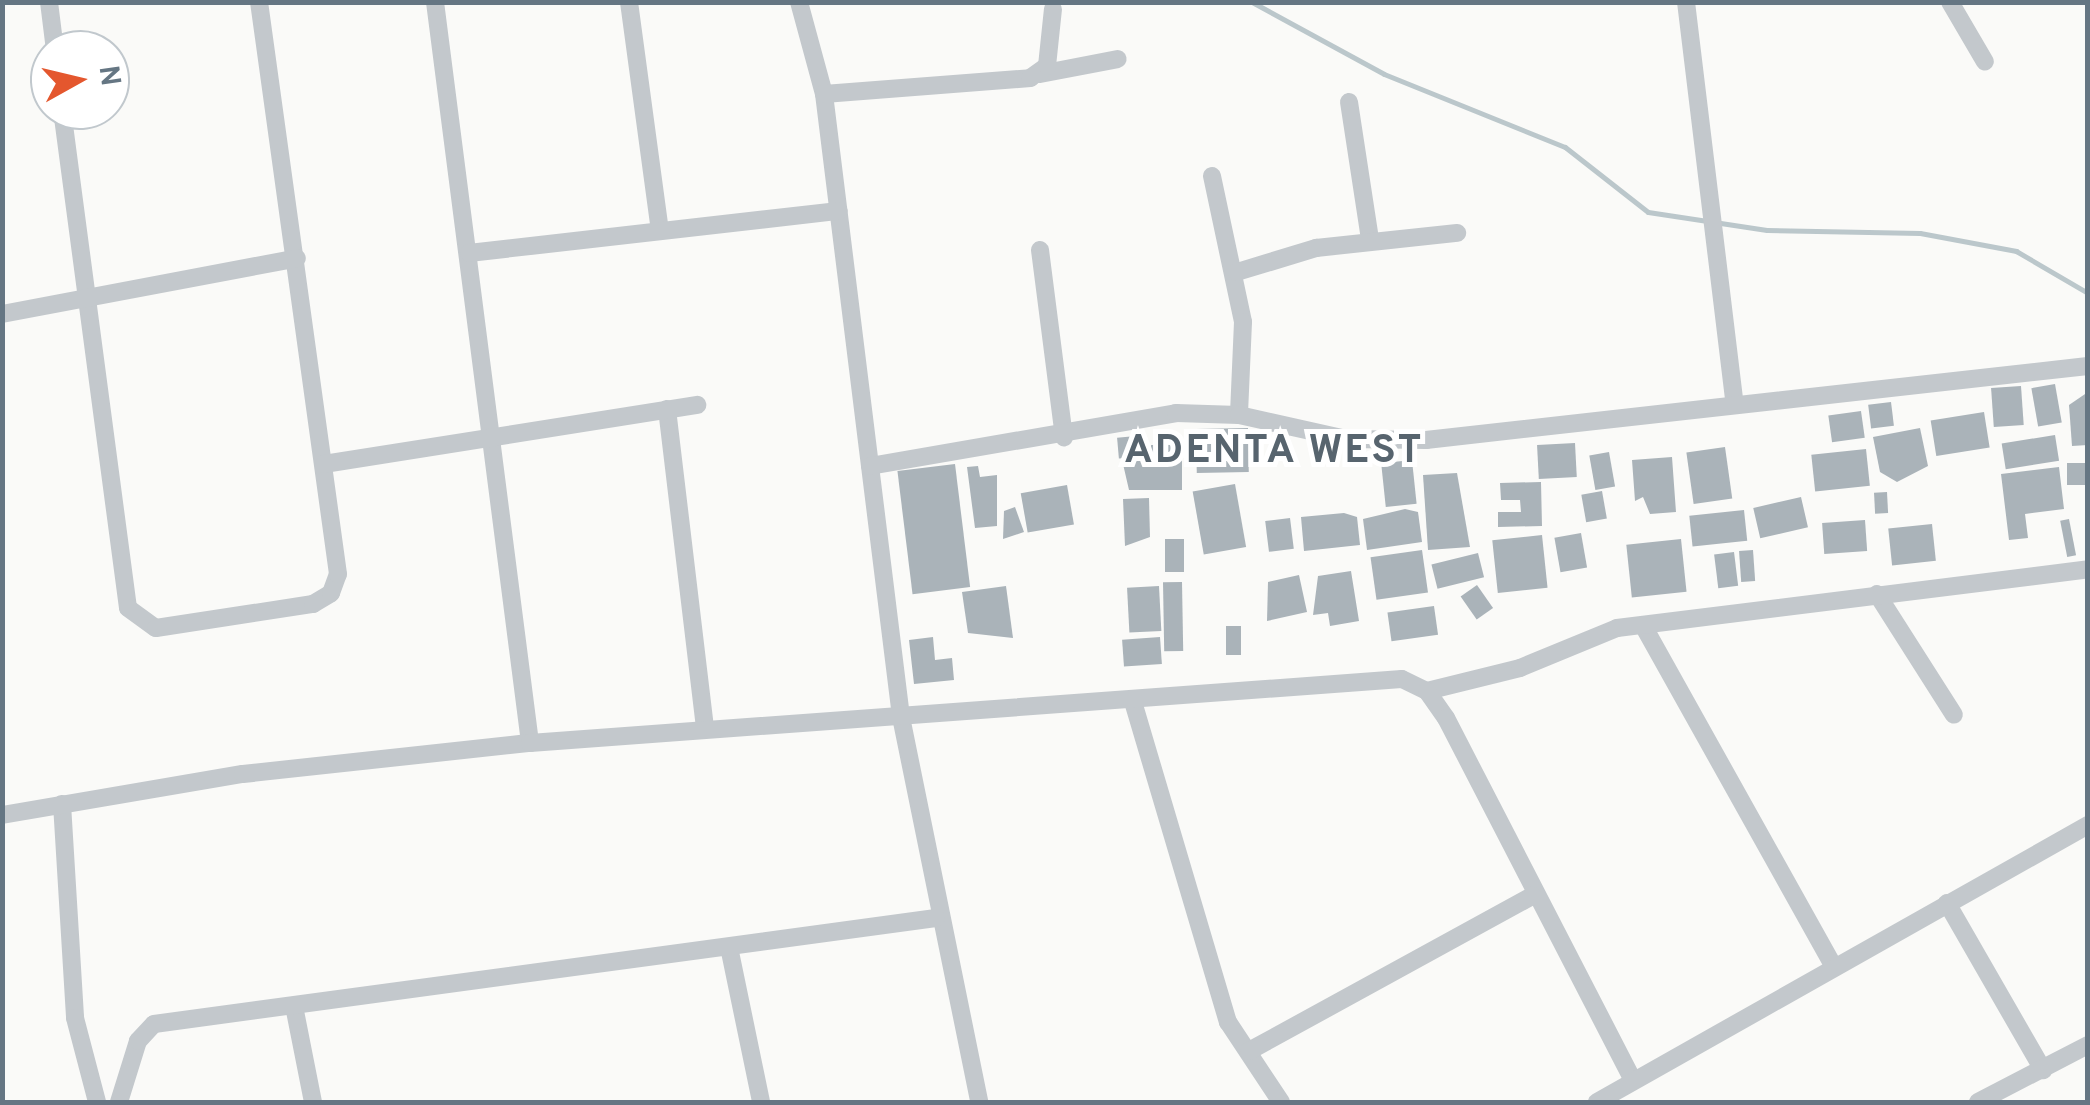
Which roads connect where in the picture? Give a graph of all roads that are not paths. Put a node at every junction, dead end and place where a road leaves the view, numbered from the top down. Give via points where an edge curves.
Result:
1 (49, 2) edge
2 (260, 2) edge
3 (435, 2) edge
4 (629, 2) edge
5 (799, 2) edge
6 (1686, 2) edge
7 (1950, 2) edge
8 (1053, 9) dead end
9 (52, 30) edge
10 (1118, 60) dead end
11 (1985, 62) dead end
12 (1040, 74) junction
13 (824, 94) junction
14 (1349, 102) dead end
15 (65, 130) edge
16 (1212, 176) dead end
17 (839, 210) junction
18 (660, 231) junction
19 (1457, 233) dead end
20 (1370, 240) junction
21 (1040, 250) dead end
22 (469, 253) junction
23 (296, 258) junction
24 (1237, 272) junction
25 (86, 296) junction
26 (2, 314) edge
27 (2088, 366) edge
28 (1734, 400) junction
29 (697, 406) dead end
30 (668, 409) junction
31 (1240, 415) junction
32 (1064, 437) junction
33 (495, 440) junction
34 (324, 464) junction
35 (870, 466) junction
36 (2088, 569) edge
37 (1877, 594) junction
38 (1644, 627) junction
39 (1428, 691) junction
40 (1134, 705) junction
41 (1954, 716) dead end
42 (900, 717) junction
43 (705, 729) junction
44 (530, 743) junction
45 (62, 804) junction
46 (2, 815) edge
47 (2088, 826) edge
48 (1532, 896) junction
49 (1948, 903) junction
50 (936, 918) junction
51 (729, 947) junction
52 (1834, 967) junction
53 (294, 1006) junction
54 (2088, 1045) edge
55 (1248, 1051) junction
56 (2042, 1070) junction
57 (1632, 1079) junction
58 (1602, 1101) edge
59 (98, 1102) edge
60 (118, 1102) edge
61 (313, 1102) edge
62 (760, 1102) edge
63 (979, 1102) edge
64 (1281, 1102) edge
65 (1978, 1102) edge

1 - 9 street
2 - 23 street
3 - 22 street
4 - 18 street
5 - 13 street
6 - 28 street
7 - 11 street
8 - 12 street
10 - 12 street
12 - 13 street via 1005,84
13 - 17 street
14 - 20 street
15 - 25 street
16 - 24 street
17 - 18 street
17 - 35 street
18 - 22 street
19 - 20 street
20 - 24 street
21 - 32 street
22 - 33 street
23 - 25 street
23 - 34 street
24 - 31 street via 1246,372
25 - 26 street
25 - 34 street via 128,608 138,623 313,604 331,593 338,574
27 - 28 street
28 - 31 street via 1426,440 1346,439
29 - 30 street
30 - 33 street
30 - 43 street
31 - 32 street via 1176,412
32 - 35 street
33 - 34 street
33 - 44 street
35 - 42 street
36 - 37 street
37 - 38 street
37 - 41 street
38 - 39 street
38 - 52 street
39 - 40 street via 1364,676
39 - 48 street
40 - 42 street
40 - 55 street via 1228,1022
42 - 43 street
42 - 50 street
43 - 44 street
44 - 45 street
45 - 46 street
45 - 59 street via 75,1018
47 - 49 street
48 - 55 street
48 - 57 street
49 - 52 street
49 - 56 street
50 - 51 street
50 - 63 street
51 - 53 street
51 - 62 street
52 - 57 street
53 - 60 street via 154,1024 138,1041
53 - 61 street
54 - 56 street
55 - 64 street
56 - 65 street
57 - 58 street

